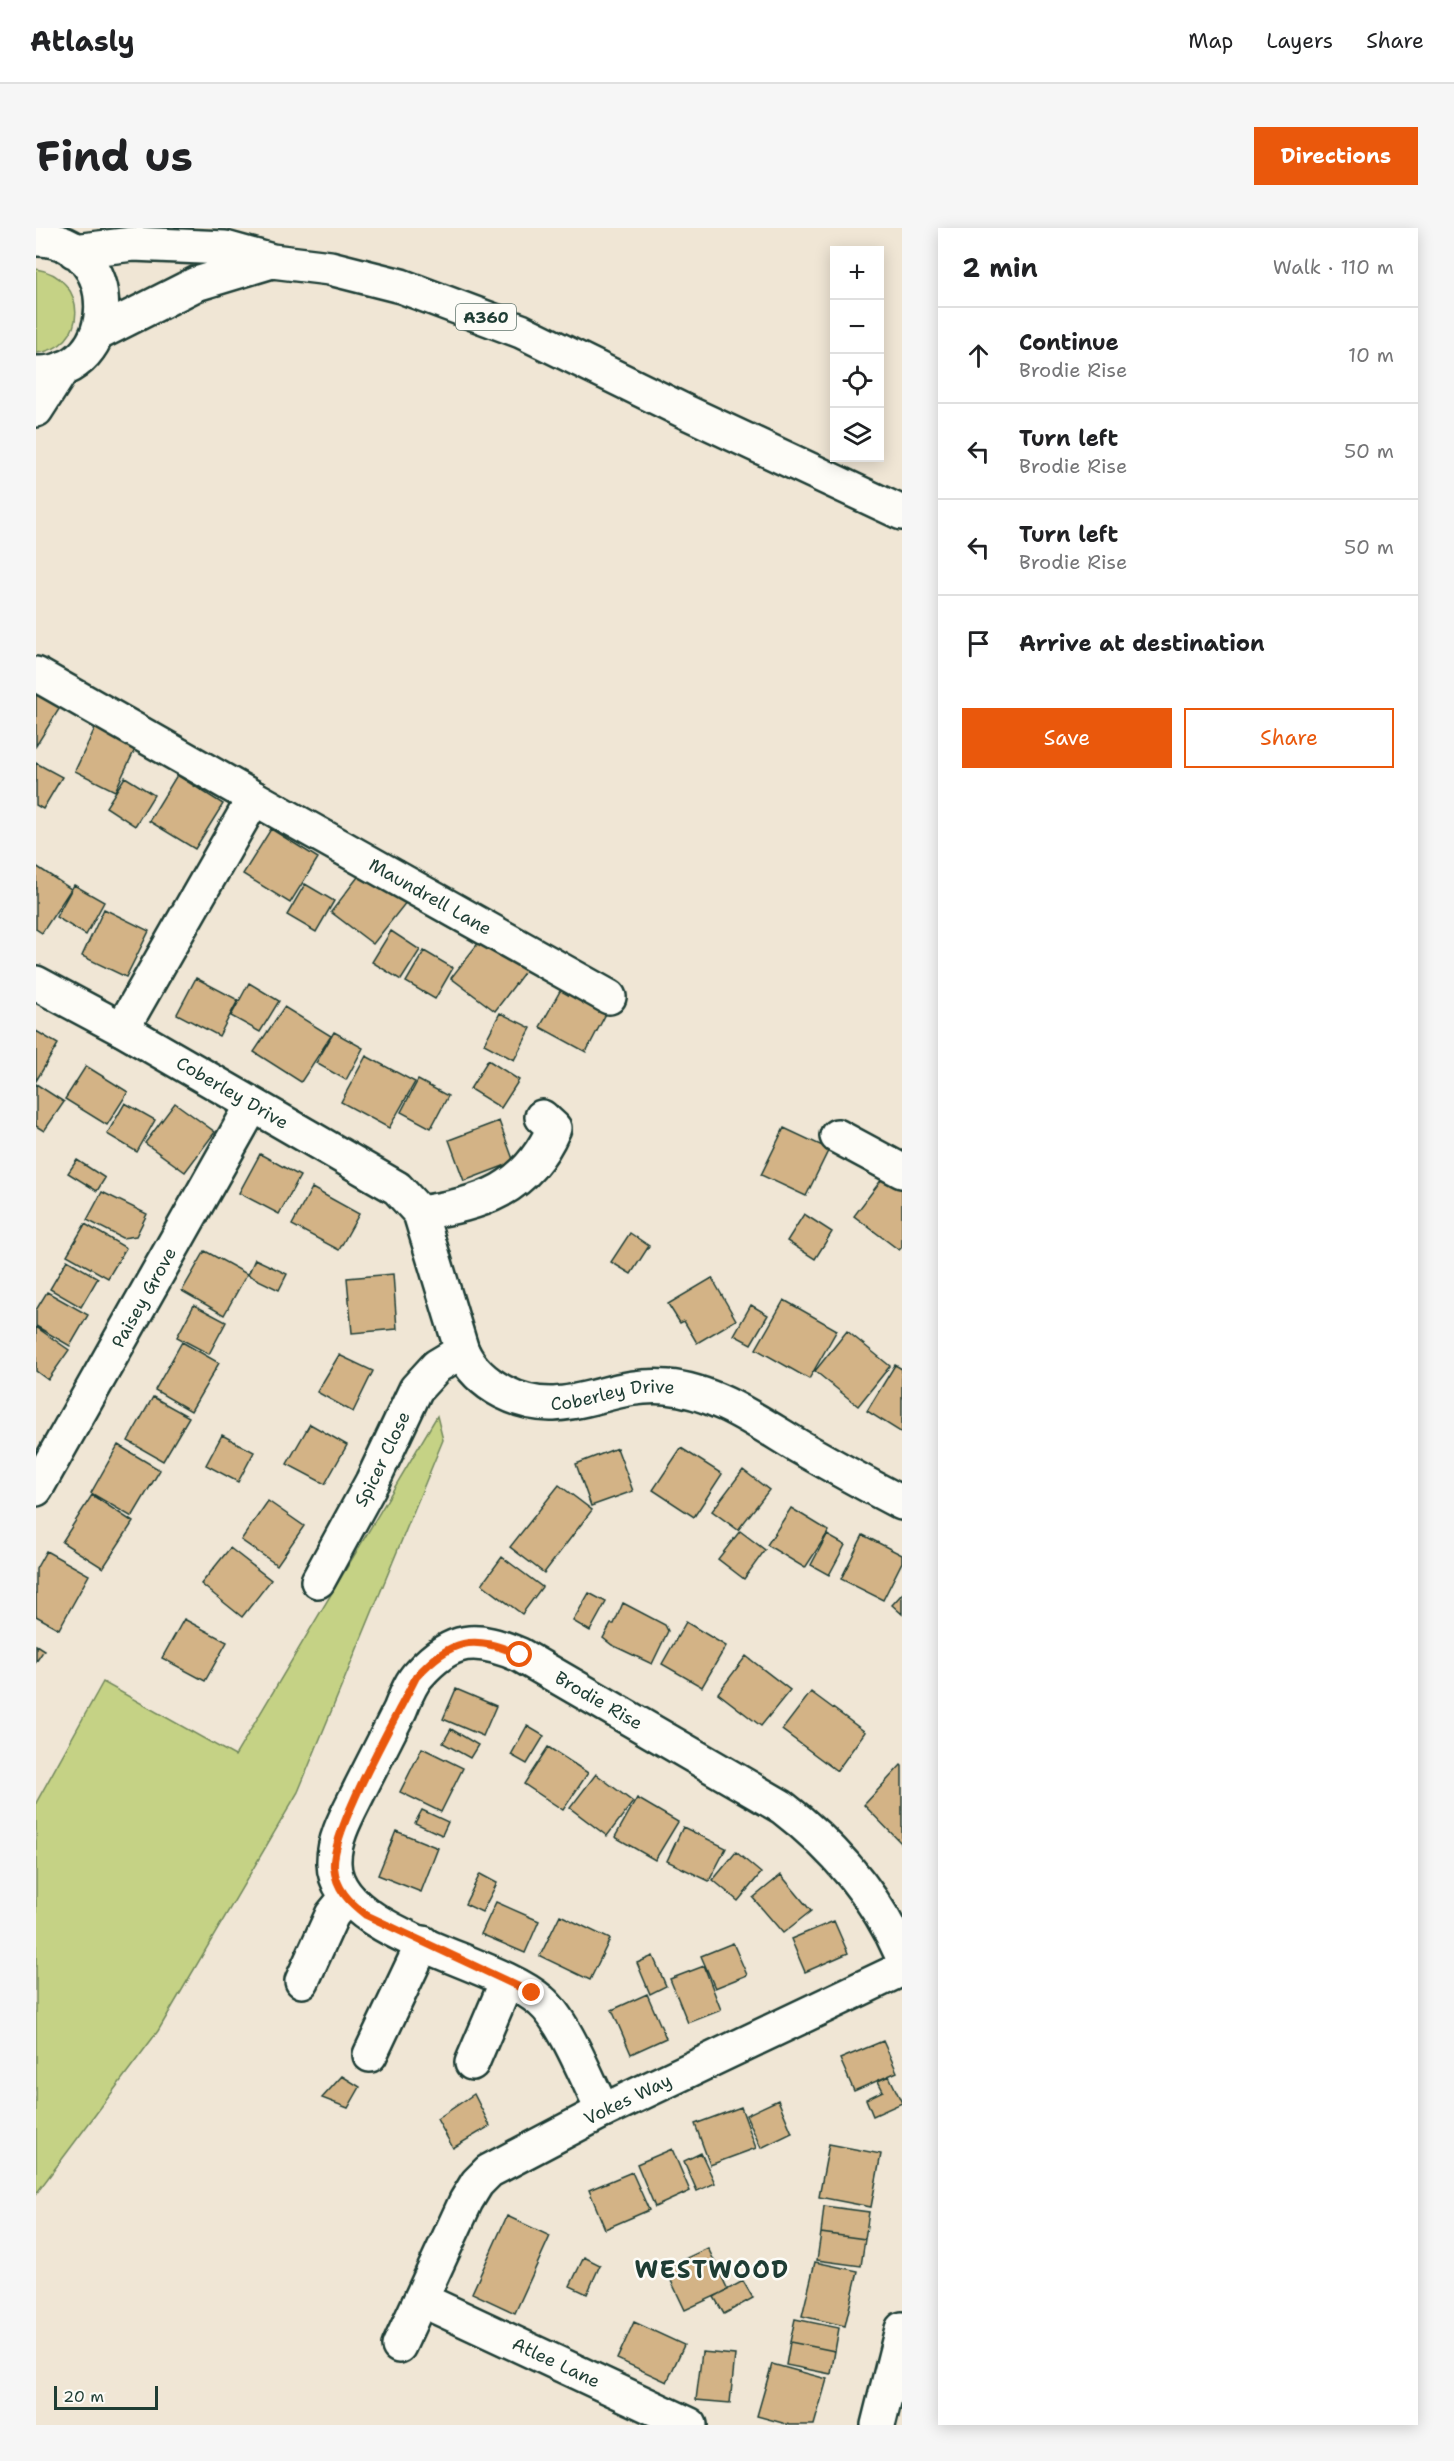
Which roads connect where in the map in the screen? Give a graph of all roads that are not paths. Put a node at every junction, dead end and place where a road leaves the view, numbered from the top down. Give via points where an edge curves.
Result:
1 (36, 239) edge
2 (74, 251) junction
3 (272, 261) junction
4 (97, 334) junction
5 (49, 371) edge
6 (36, 410) edge
7 (902, 513) edge
8 (36, 674) edge
9 (254, 798) junction
10 (36, 983) edge
11 (609, 997) dead end
12 (122, 1029) junction
13 (252, 1106) junction
14 (542, 1117) dead end
15 (837, 1136) dead end
16 (902, 1171) edge
17 (420, 1213) junction
18 (462, 1351) junction
19 (36, 1488) edge
20 (902, 1503) edge
21 (318, 1581) dead end
22 (346, 1898) junction
23 (423, 1943) junction
24 (902, 1955) edge
25 (902, 1969) edge
26 (302, 1981) dead end
27 (507, 1981) junction
28 (370, 2055) dead end
29 (472, 2063) dead end
30 (603, 2111) junction
31 (422, 2300) junction
32 (902, 2329) edge
33 (399, 2346) dead end
34 (690, 2425) edge
35 (878, 2425) edge

1 - 2 street
2 - 3 street, A360 via 133,244 225,248
2 - 4 street via 90,267 101,289 103,311
3 - 4 street, A360 via 196,285
3 - 7 street, A360 via 358,274 445,300 521,331
4 - 5 street via 77,360
5 - 6 street
8 - 9 street, Maundrell Lane
9 - 11 street, Maundrell Lane
9 - 12 street
10 - 12 street, Coberley Drive
12 - 13 street, Coberley Drive
13 - 17 street, Coberley Drive via 383,1178
13 - 19 street, Paisey Grove
14 - 17 street via 554,1128 545,1149 526,1172 503,1190 458,1207
15 - 16 street
17 - 18 street, Coberley Drive
18 - 20 street, Coberley Drive via 480,1377 504,1392 550,1406 645,1386 703,1395
18 - 21 street, Spicer Close via 432,1371 416,1389 372,1482
22 - 23 street via 366,1915
22 - 24 street, Brodie Rise via 336,1878 335,1849 345,1820 416,1677 451,1648 476,1642 493,1643 782,1807 841,1861 878,1909
22 - 26 street via 332,1915
23 - 27 street
23 - 28 street
25 - 30 street, Vokes Way
27 - 29 street
27 - 30 street via 532,1993 552,2012
30 - 31 street, Vokes Way via 503,2162 477,2183
31 - 33 street, Vokes Way
31 - 34 street, Atlee Lane
32 - 35 street

